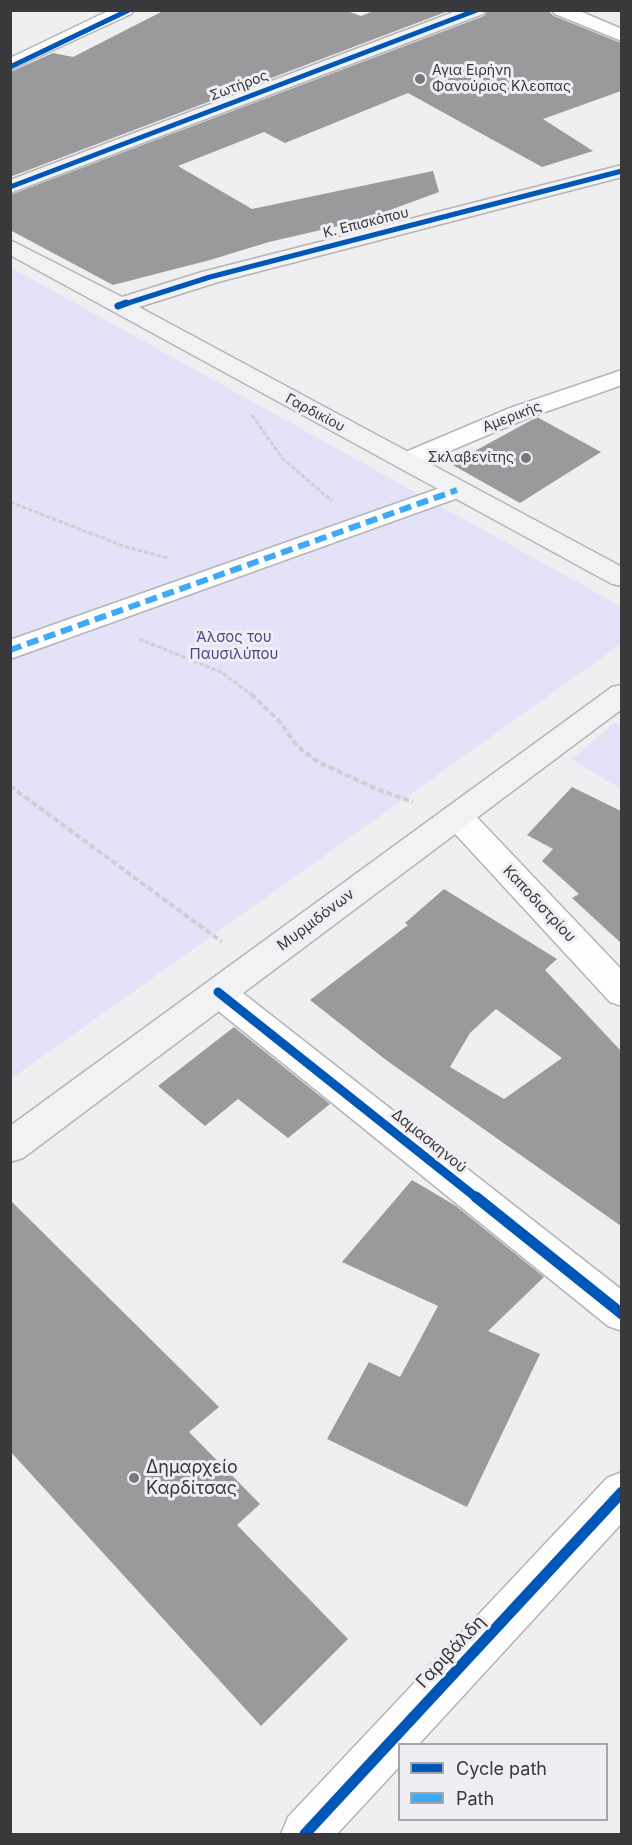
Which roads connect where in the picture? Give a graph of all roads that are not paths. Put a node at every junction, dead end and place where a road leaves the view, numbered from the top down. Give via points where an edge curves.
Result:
1 (125, 10) edge
2 (477, 10) edge
3 (561, 10) edge
4 (621, 36) edge
5 (10, 64) edge
6 (621, 171) edge
7 (10, 187) edge
8 (10, 246) edge
9 (118, 306) junction
10 (621, 377) edge
11 (405, 461) junction
12 (457, 490) junction
13 (621, 578) edge
14 (10, 650) edge
15 (621, 693) edge
16 (457, 816) junction
17 (218, 992) junction
18 (621, 993) edge
19 (10, 1146) edge
20 (621, 1314) edge
21 (621, 1492) edge
22 (305, 1834) edge

1 - 5 street
2 - 7 main road, Σωτήρος
3 - 4 street
6 - 9 main road, Κ. Επισκόπου via 210,278
8 - 9 main road, Γαρδικίου
9 - 11 main road, Γαρδικίου
10 - 11 street, Αμερικής via 519,413
11 - 12 main road, Γαρδικίου
12 - 13 main road, Γαρδικίου
12 - 14 street
15 - 16 main road, Μυρμιδόνων
16 - 17 main road, Μυρμιδόνων
16 - 18 street, Καποδιστρίου
17 - 19 main road, Μυρμιδόνων
17 - 20 street, Δαμασκηνού
21 - 22 street, Γαριβάλδη

